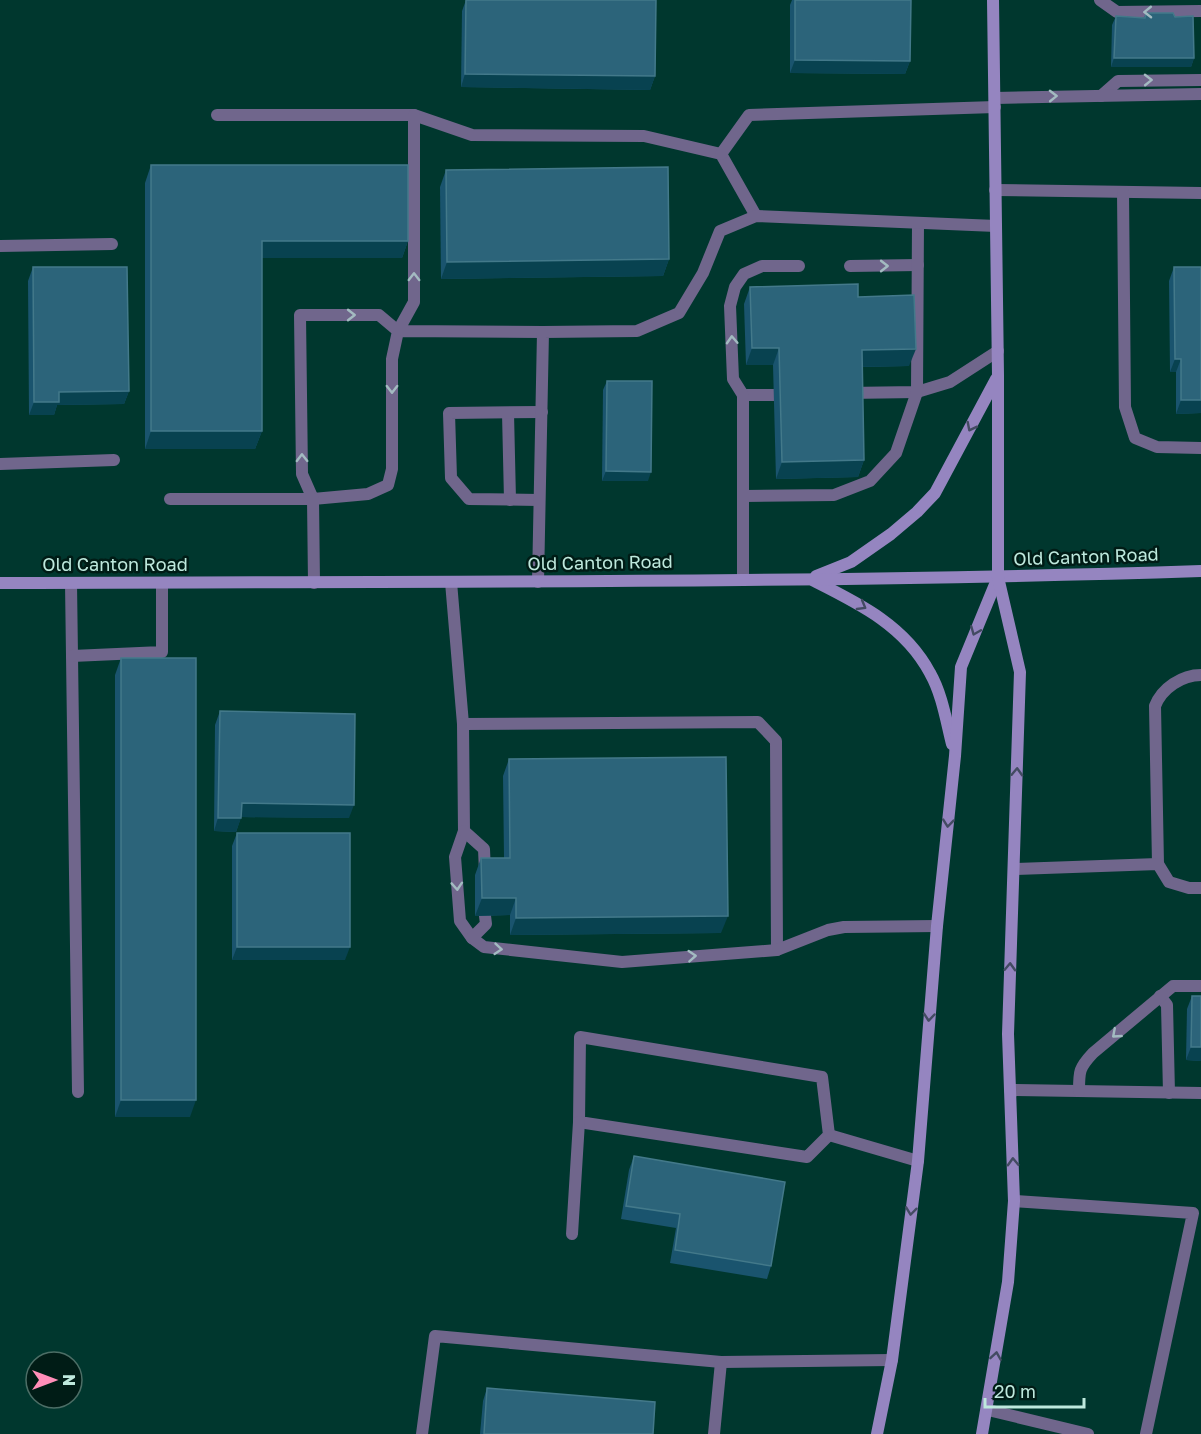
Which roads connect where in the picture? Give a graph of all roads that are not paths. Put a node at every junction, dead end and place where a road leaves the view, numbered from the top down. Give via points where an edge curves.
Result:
1 (993, 0) edge
2 (1100, 0) edge
3 (1201, 11) edge
4 (1201, 80) edge
5 (1201, 94) edge
6 (1101, 96) junction
7 (995, 102) junction
8 (217, 115) dead end
9 (414, 115) junction
10 (721, 154) junction
11 (995, 190) junction
12 (1123, 192) junction
13 (1201, 193) edge
14 (756, 216) junction
15 (918, 223) junction
16 (996, 226) junction
17 (112, 244) dead end
18 (0, 246) edge
19 (918, 265) junction
20 (799, 266) dead end
21 (850, 266) dead end
22 (398, 331) junction
23 (543, 332) junction
24 (998, 351) junction
25 (998, 375) junction
26 (917, 392) junction
27 (797, 394) edge
28 (832, 394) edge
29 (743, 395) junction
30 (542, 412) junction
31 (508, 413) junction
32 (1201, 448) edge
33 (114, 460) dead end
34 (0, 464) edge
35 (744, 496) junction
36 (170, 499) dead end
37 (313, 499) junction
38 (510, 500) junction
39 (539, 500) junction
40 (1201, 571) edge
41 (998, 577) junction
42 (743, 579) junction
43 (810, 579) junction
44 (314, 582) junction
45 (451, 582) junction
46 (538, 582) junction
47 (0, 583) edge
48 (71, 583) junction
49 (162, 583) junction
50 (72, 656) junction
51 (1201, 675) edge
52 (463, 724) junction
53 (955, 756) junction
54 (464, 831) junction
55 (1158, 864) junction
56 (1014, 869) junction
57 (485, 875) edge
58 (1201, 888) edge
59 (485, 915) edge
60 (938, 926) junction
61 (472, 938) junction
62 (777, 950) junction
63 (1201, 986) edge
64 (1160, 996) junction
65 (1010, 1090) junction
66 (1079, 1091) junction
67 (78, 1092) dead end
68 (1169, 1093) junction
69 (1201, 1093) edge
70 (579, 1122) junction
71 (829, 1135) junction
72 (918, 1161) junction
73 (1014, 1201) junction
74 (1197, 1213) edge
75 (572, 1234) dead end
76 (892, 1360) junction
77 (721, 1362) junction
78 (988, 1410) junction
79 (424, 1433) edge
80 (714, 1434) edge
81 (877, 1434) edge
82 (982, 1434) edge
83 (1088, 1434) edge
84 (1146, 1434) edge

1 - 7 main road
3 -> 2 lane via 1117,12
6 -> 4 lane via 1118,81
5 - 6 lane
7 -> 6 lane
7 - 10 lane via 749,115
7 - 11 main road
8 - 9 lane
9 - 10 lane via 472,135 644,136
22 -> 9 lane via 414,302
10 - 14 lane
11 - 12 lane
11 - 16 main road
12 - 13 lane
12 - 32 lane via 1125,407 1135,438 1157,447
14 - 15 lane
14 - 23 lane via 720,231 703,273 679,313 637,331
15 - 16 lane
15 - 19 lane
16 - 24 main road
17 - 18 lane
21 -> 19 lane
19 - 26 lane
29 -> 20 lane via 734,379 730,306 735,287 744,274 762,266
22 - 23 lane
22 -> 37 lane via 392,359 392,469 388,485 368,494
37 -> 22 lane via 302,474 300,315 379,315
23 - 30 lane
24 - 25 main road
24 - 26 lane via 950,382
25 - 41 main road
25 -> 43 main road via 935,493 891,534 851,562
26 - 28 lane
26 - 35 lane via 896,453 870,482 834,495
27 - 29 lane
29 - 35 lane
30 - 31 lane
30 - 39 lane
31 - 38 lane
31 - 38 lane via 449,413 451,478 469,499
33 - 34 lane
35 - 42 lane
36 - 37 lane
37 - 44 lane
38 - 39 lane
39 - 46 lane
40 - 41 main road, Old Canton Road
41 - 43 main road, Old Canton Road
41 -> 53 main road via 961,667
56 -> 41 main road via 1020,672
42 - 43 main road, Old Canton Road
42 - 46 main road, Old Canton Road
43 -> 53 main road via 865,606 896,629 917,652 942,705
44 - 45 main road, Old Canton Road
44 - 49 main road, Old Canton Road
45 - 46 main road, Old Canton Road
45 - 52 lane
47 - 48 main road, Old Canton Road
48 - 49 main road, Old Canton Road
48 - 50 lane
49 - 50 lane via 162,652
50 - 67 lane
51 - 55 lane via 1190,675 1164,691 1155,705
52 - 54 lane
52 - 62 lane via 758,722 776,741
53 -> 60 main road
54 - 57 lane via 484,849
54 -> 61 lane via 455,857 460,921
55 - 56 lane
55 - 58 lane via 1169,882
65 -> 56 main road via 1008,1034
59 - 61 lane via 486,924
60 - 62 lane via 844,927
60 -> 72 main road
61 -> 62 lane via 484,947 621,962
63 - 64 lane via 1173,986
64 -> 66 lane via 1082,1065
64 - 68 lane via 1167,1005
65 - 66 lane
73 -> 65 main road
66 - 68 lane
68 - 69 lane
70 - 71 lane via 807,1157
70 - 71 lane via 580,1037 822,1077
70 - 75 lane
71 - 72 lane
72 -> 76 main road
73 - 74 lane
78 -> 73 main road via 1008,1282
74 - 84 lane
76 - 77 lane
76 - 81 main road
77 - 79 lane via 435,1336
77 - 80 lane
78 - 82 main road
78 - 83 lane

